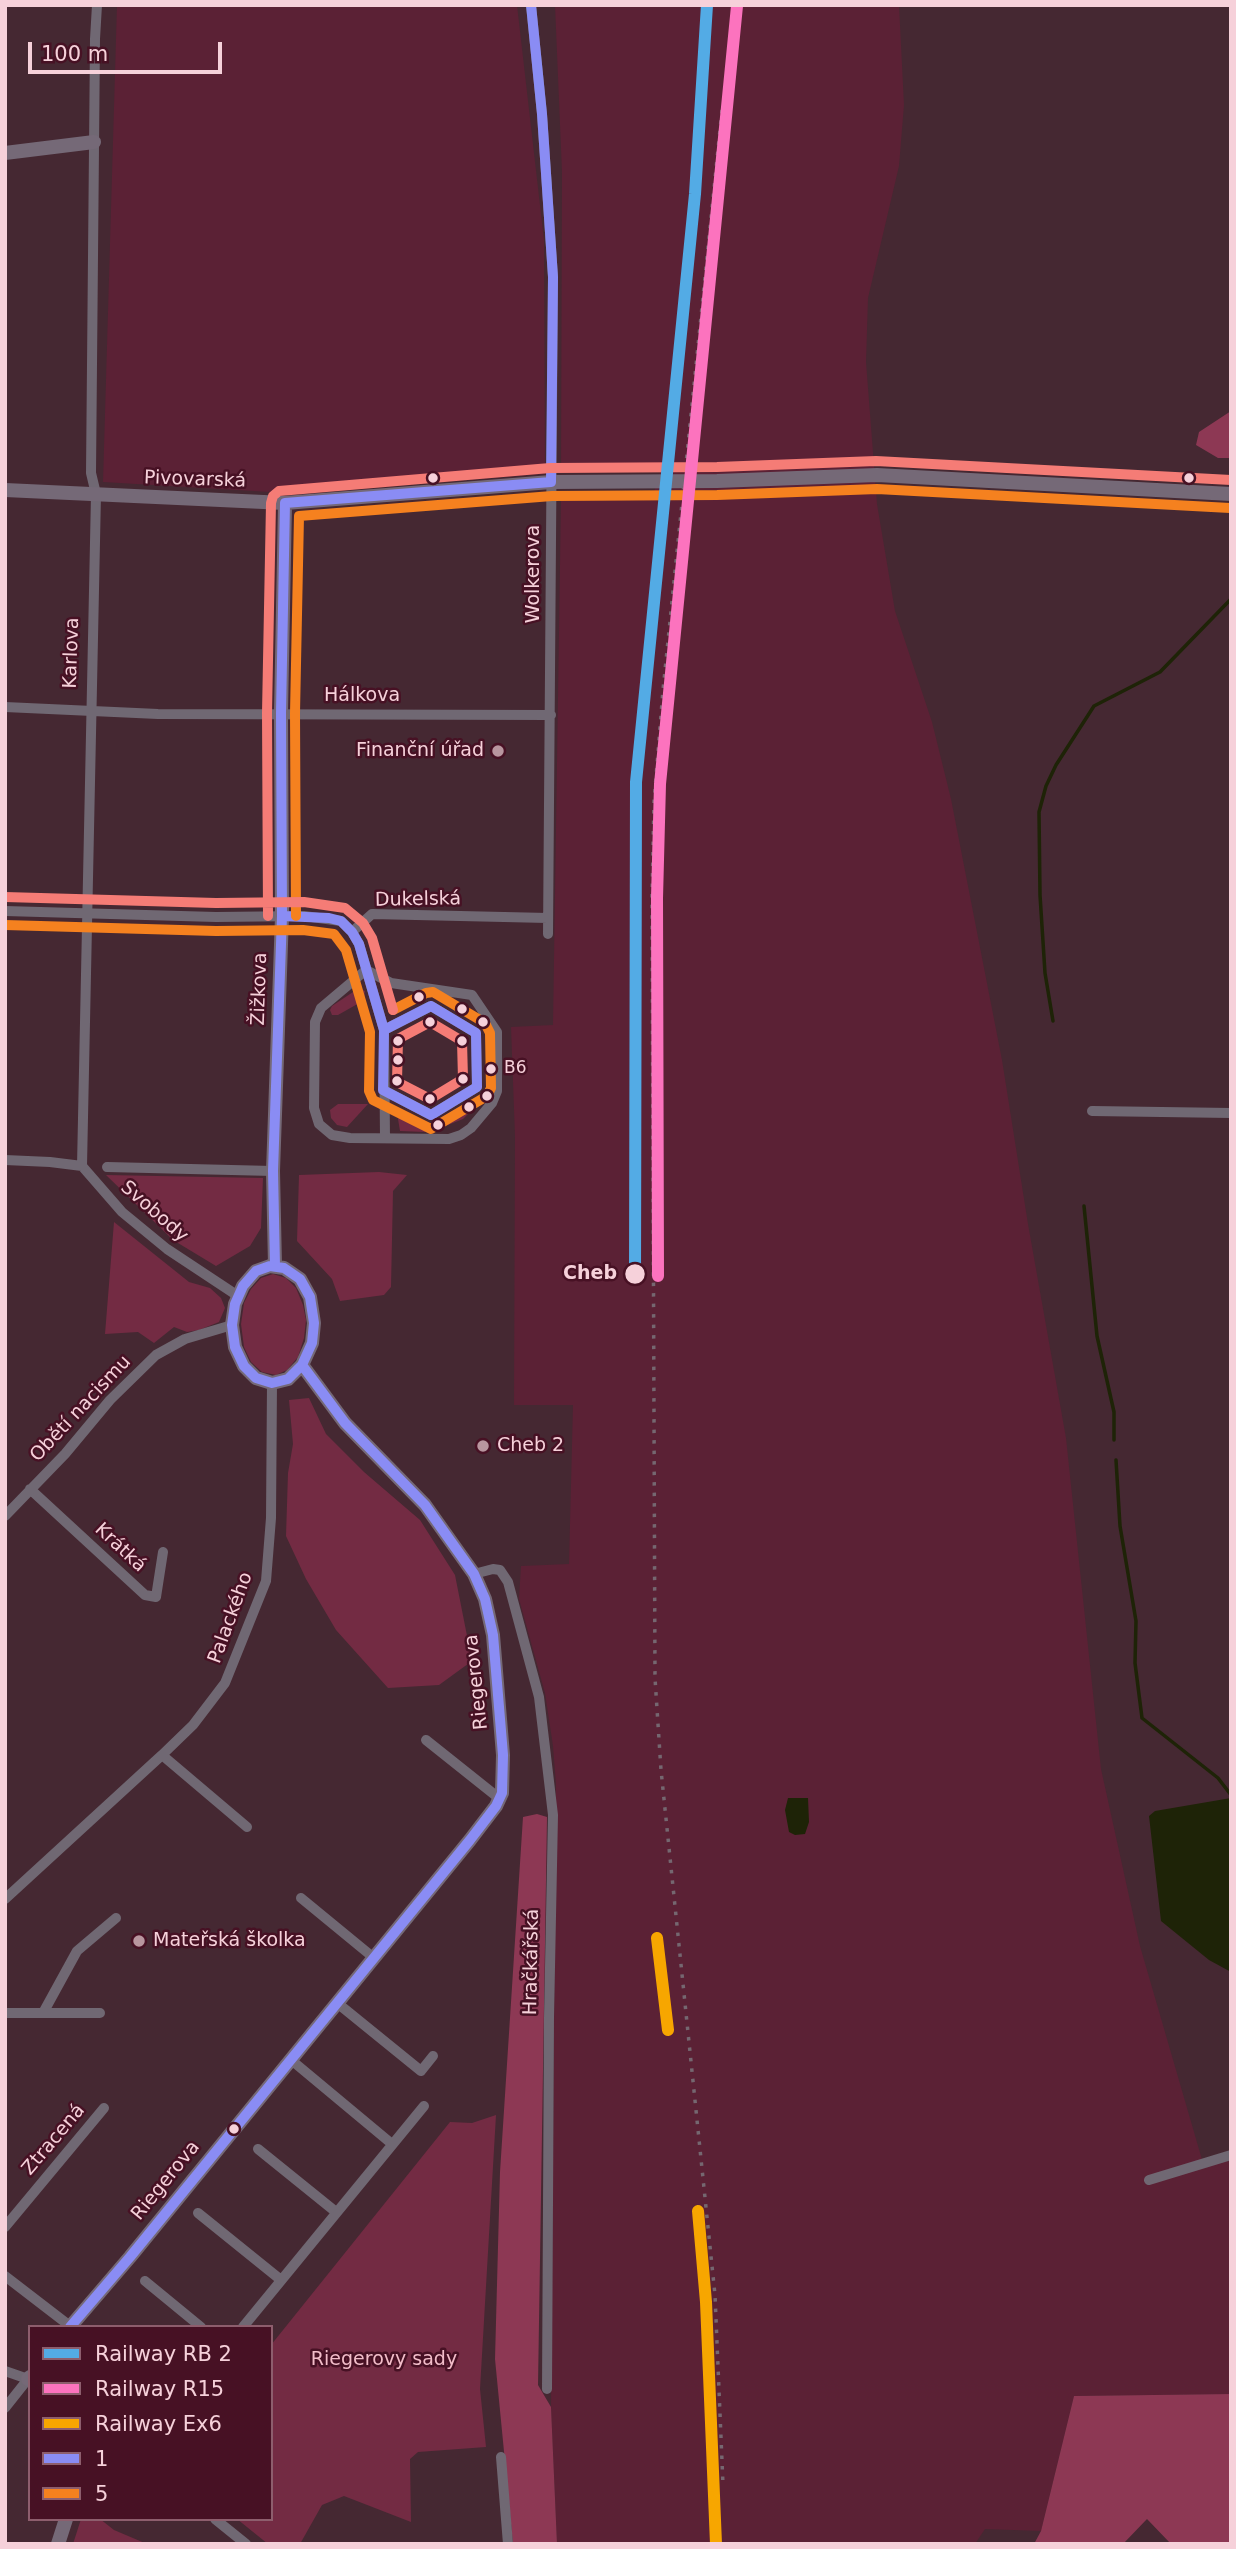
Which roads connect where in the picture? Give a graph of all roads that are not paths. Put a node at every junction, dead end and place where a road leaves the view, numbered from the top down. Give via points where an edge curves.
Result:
1 (97, 5) edge
2 (531, 5) edge
3 (93, 142) junction
4 (5, 153) edge
5 (551, 482) junction
6 (5, 490) edge
7 (96, 494) junction
8 (1231, 494) edge
9 (285, 503) junction
10 (5, 708) edge
11 (90, 709) junction
12 (281, 713) junction
13 (551, 715) junction
14 (5, 911) edge
15 (86, 914) junction
16 (282, 916) junction
17 (548, 918) junction
18 (352, 932) junction
19 (548, 934) dead end
20 (366, 970) junction
21 (384, 1030) junction
22 (383, 1090) junction
23 (1092, 1111) dead end
24 (1231, 1113) edge
25 (384, 1138) junction
26 (5, 1160) edge
27 (82, 1166) junction
28 (107, 1167) dead end
29 (273, 1171) junction
30 (275, 1266) junction
31 (238, 1296) junction
32 (232, 1325) junction
33 (302, 1365) junction
34 (272, 1383) junction
35 (30, 1489) junction
36 (5, 1516) edge
37 (163, 1552) dead end
38 (474, 1574) junction
39 (426, 1740) dead end
40 (162, 1755) junction
41 (500, 1798) junction
42 (247, 1827) dead end
43 (301, 1898) dead end
44 (5, 1899) edge
45 (116, 1918) dead end
46 (374, 1958) junction
47 (336, 2002) junction
48 (5, 2013) edge
49 (43, 2013) junction
50 (100, 2013) dead end
51 (433, 2056) dead end
52 (290, 2059) junction
53 (424, 2106) dead end
54 (103, 2108) dead end
55 (392, 2144) junction
56 (258, 2149) dead end
57 (1231, 2155) edge
58 (1149, 2180) dead end
59 (336, 2212) junction
60 (198, 2213) dead end
61 (5, 2227) edge
62 (5, 2276) edge
63 (281, 2280) junction
64 (145, 2281) dead end
65 (69, 2325) edge
66 (71, 2325) edge
67 (199, 2325) edge
68 (245, 2325) edge
69 (5, 2371) edge
70 (28, 2379) edge
71 (28, 2380) edge
72 (547, 2389) dead end
73 (5, 2408) edge
74 (500, 2457) dead end
75 (65, 2521) edge
76 (217, 2521) edge
77 (58, 2544) edge
78 (246, 2544) edge
79 (508, 2544) edge

1 - 3 street, Karlova
2 - 5 street, Wolkerova via 553,277
3 - 4 street
3 - 7 street, Karlova via 90,473
5 - 8 street, Pivovarská via 877,475
5 - 9 street, Pivovarská
5 - 13 street, Wolkerova
6 - 7 street, Pivovarská
7 - 9 street, Pivovarská
7 - 11 street, Karlova
9 - 12 street, Žižkova
10 - 11 street, Hálkova
11 - 12 street, Hálkova
11 - 15 street, Karlova
12 - 13 street, Hálkova
12 - 16 street, Žižkova
13 - 17 street, Wolkerova
14 - 15 street
15 - 16 street
15 - 27 street, Karlova
16 - 18 street via 329,918 341,921
16 - 29 street, Žižkova
17 - 18 street, Dukelská via 372,915
17 - 19 street, Wolkerova
18 - 20 street
20 - 21 street
20 - 25 street via 329,1000 315,1022 315,1113 324,1130 337,1136
20 - 25 street via 391,984 472,995 497,1032 498,1091 471,1128 449,1139
21 - 22 street
21 - 22 street via 431,1006 476,1032 477,1087 431,1115
22 - 25 street
23 - 24 street
26 - 27 street
27 - 31 street, Svobody via 122,1212 167,1249
28 - 29 street, Svobody
29 - 30 street, Žižkova
30 - 31 street via 253,1274
30 - 33 street via 294,1273 306,1287 311,1303 313,1337
31 - 32 street
32 - 34 street via 244,1366 256,1378
32 - 35 street, Obětí nacismu via 185,1339 156,1355
33 - 34 street via 288,1379
33 - 38 street, Riegerova via 345,1423 425,1505
34 - 40 street, Palackého via 266,1581 225,1684
35 - 36 street, Obětí nacismu
35 - 37 street, Krátká via 145,1595 156,1597
38 - 41 street, Riegerova via 493,1635 504,1765
38 - 72 street, Hračkářská via 500,1570 508,1582 539,1697 553,1815
39 - 41 street
40 - 42 street
40 - 44 street, Palackého
41 - 46 street, Riegerova
43 - 46 street
45 - 49 street via 77,1951
46 - 47 street, Riegerova
47 - 51 street via 421,2071
47 - 52 street, Riegerova
48 - 49 street
49 - 50 street
52 - 55 street
52 - 66 street, Riegerova
53 - 55 street
54 - 61 street, Ztracená
55 - 59 street
56 - 59 street
57 - 58 street
59 - 63 street
60 - 63 street
62 - 65 street
63 - 68 street
64 - 67 street
69 - 70 street
71 - 73 street
74 - 79 street
75 - 77 street
76 - 78 street

